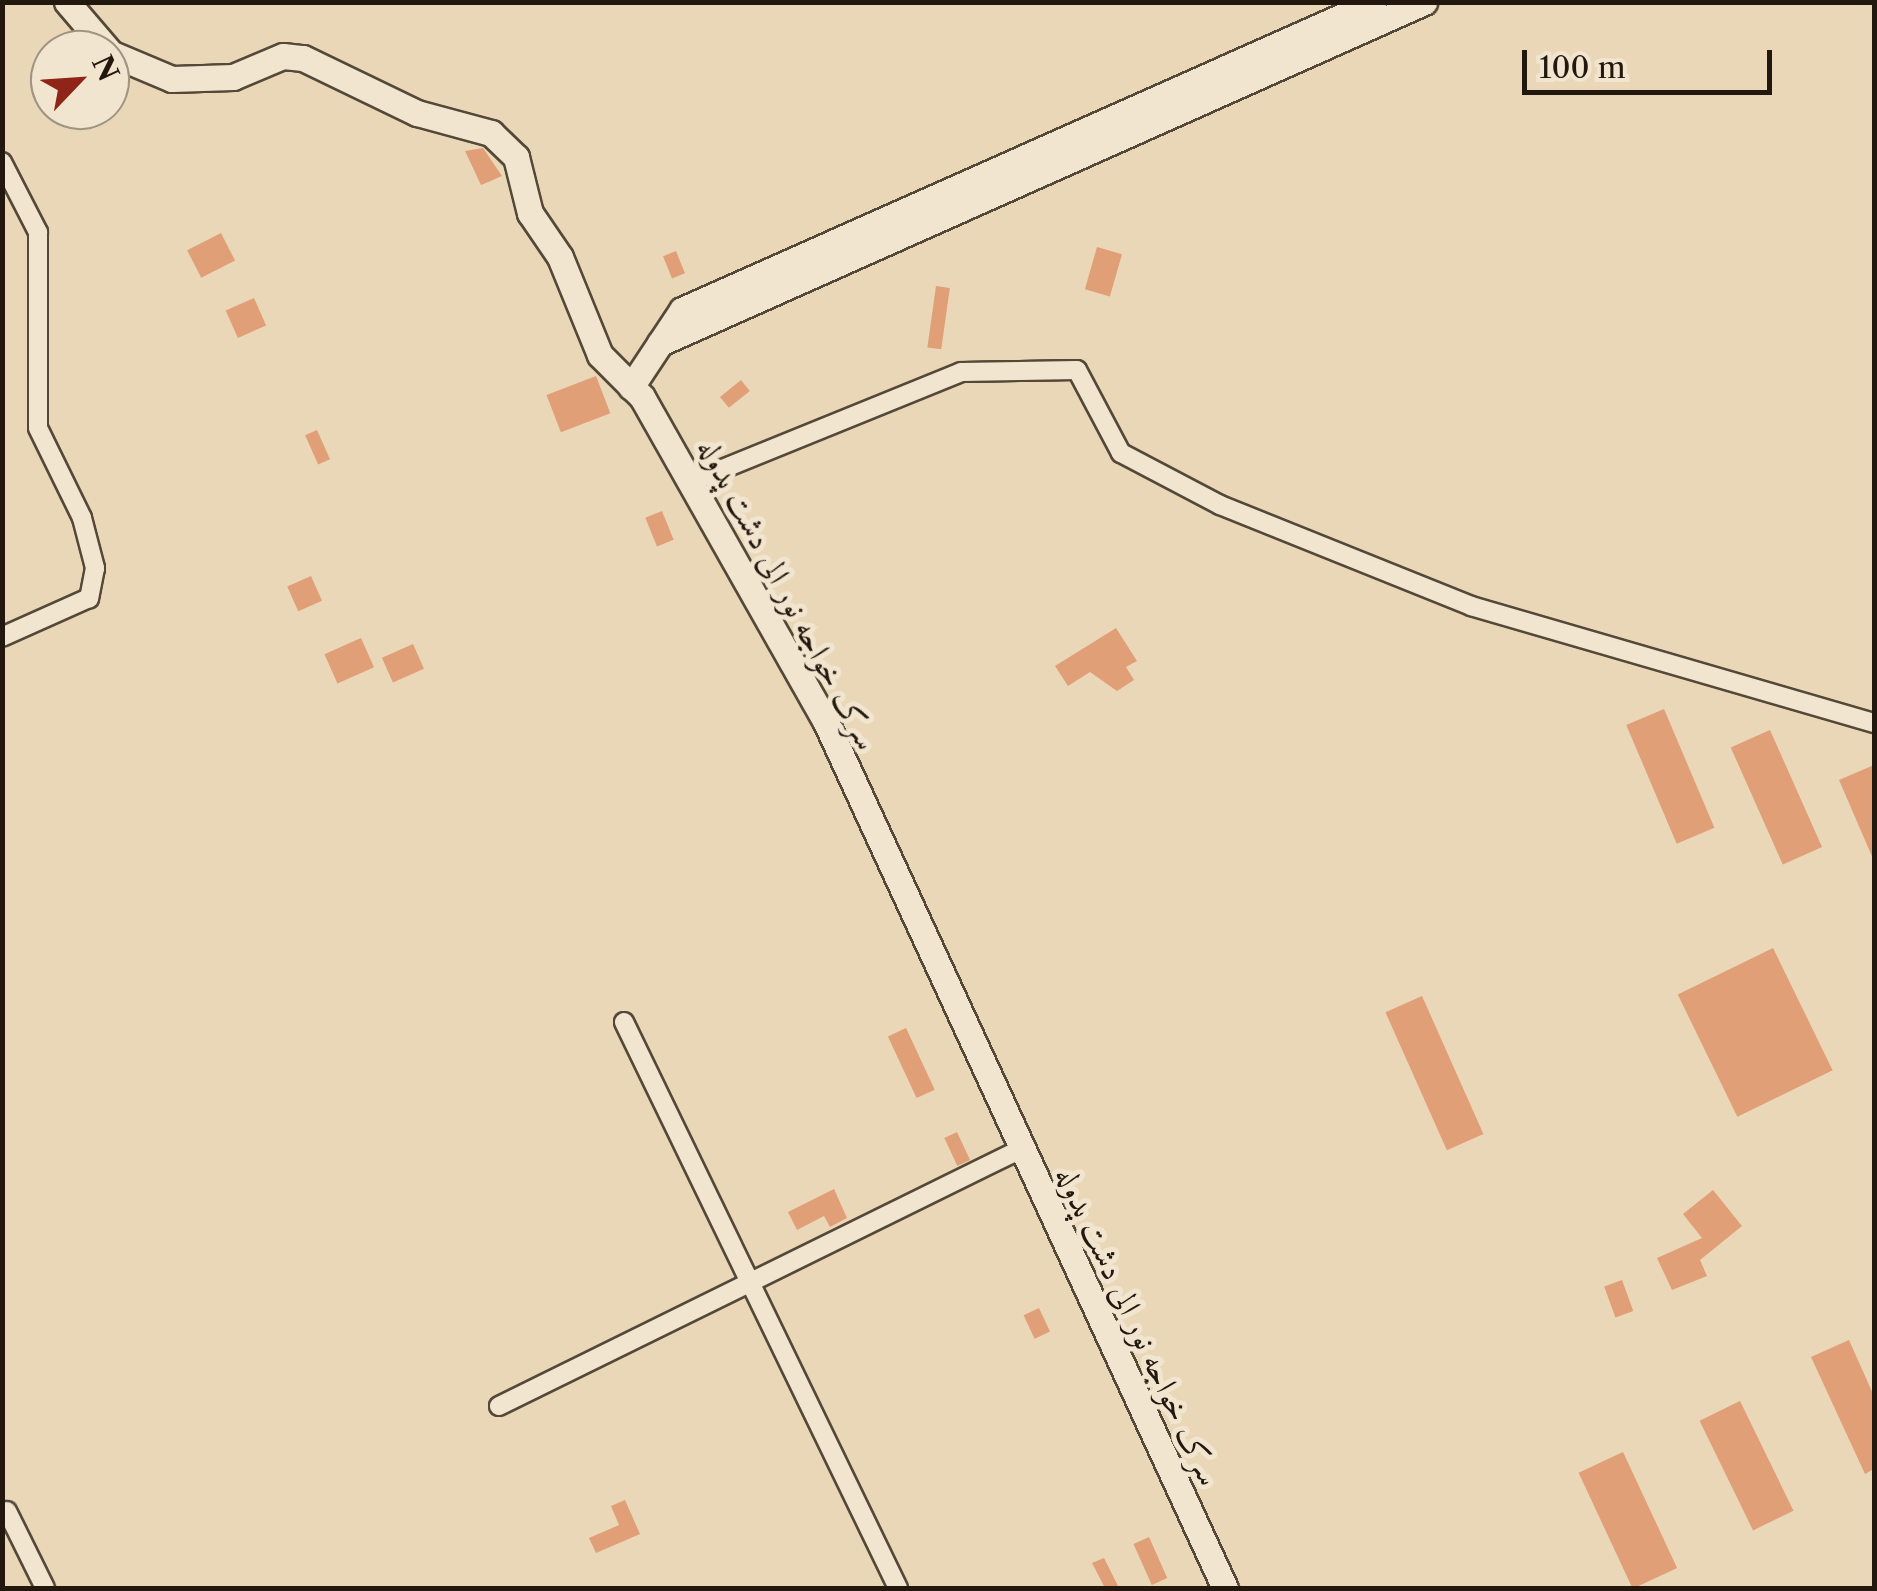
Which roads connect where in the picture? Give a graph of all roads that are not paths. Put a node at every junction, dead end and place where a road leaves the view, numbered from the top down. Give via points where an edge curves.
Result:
1 (67, 2) edge
2 (1374, 2) edge
3 (1424, 2) edge
4 (91, 30) edge
5 (130, 61) edge
6 (2, 162) edge
7 (660, 343) junction
8 (631, 387) junction
9 (692, 481) junction
10 (2, 637) edge
11 (1874, 723) edge
12 (624, 1022) dead end
13 (1019, 1150) junction
14 (756, 1281) junction
15 (499, 1406) dead end
16 (4, 1512) edge
17 (45, 1588) edge
18 (898, 1588) edge
19 (1225, 1588) edge

1 - 4 main road, سرک خواجه نور الی دشت پدوله
2 - 7 main road via 682,310
3 - 7 main road
5 - 8 main road, سرک خواجه نور الی دشت پدوله via 172,79 234,77 283,56 303,58 417,113 491,133 516,157 530,213 560,257 600,355
6 - 10 street via 38,232 38,428 82,518 95,568 89,598
7 - 8 main road
8 - 9 main road, سرک خواجه نور الی دشت پدوله
9 - 11 street via 961,372 1078,370 1121,453 1220,505 1470,606
9 - 13 main road, سرک خواجه نور الی دشت پدوله via 825,720
12 - 14 street
13 - 14 street
13 - 19 main road, سرک خواجه نور الی دشت پدوله
14 - 15 street
14 - 18 street
16 - 17 street

